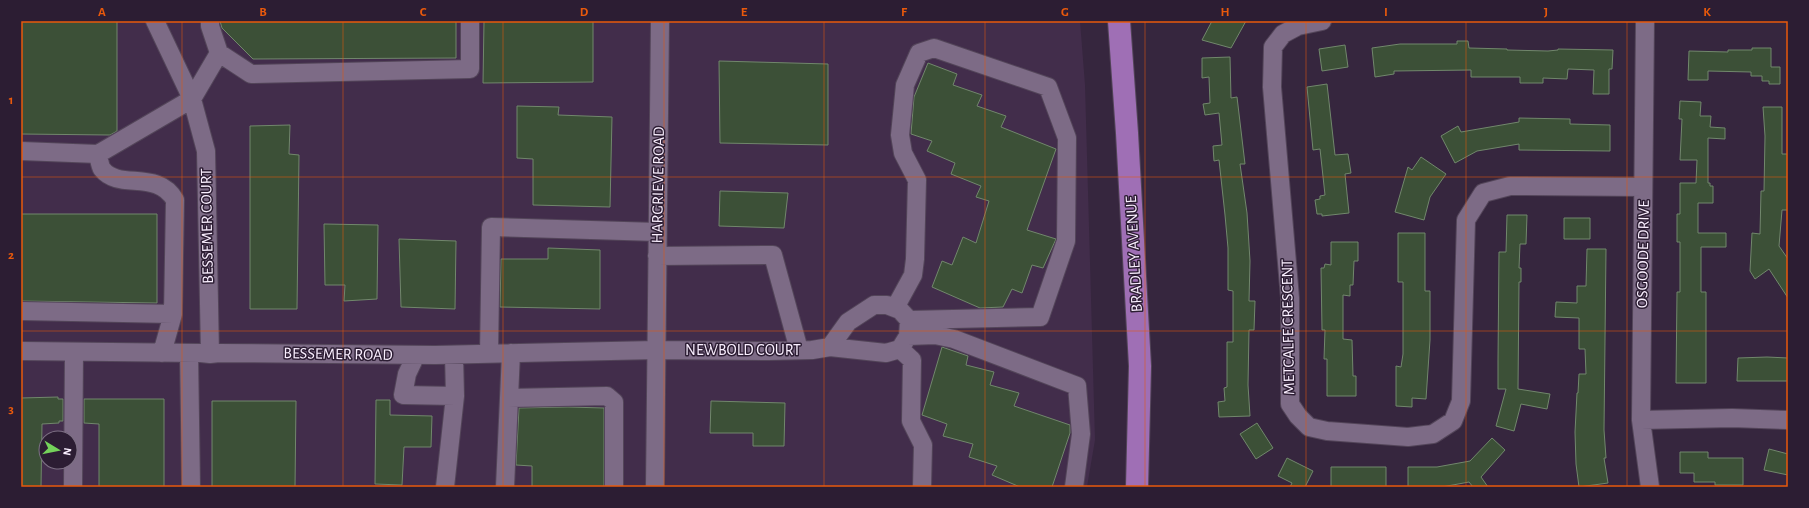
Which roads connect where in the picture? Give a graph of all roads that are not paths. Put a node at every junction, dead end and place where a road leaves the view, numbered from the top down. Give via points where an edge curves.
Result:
1 (155, 21) edge
2 (210, 21) edge
3 (470, 21) edge
4 (660, 21) edge
5 (1118, 21) edge
6 (1322, 21) edge
7 (1645, 21) edge
8 (219, 53) junction
9 (192, 99) junction
10 (21, 152) edge
11 (98, 154) junction
12 (1643, 187) junction
13 (657, 232) junction
14 (657, 256) junction
15 (21, 311) edge
16 (173, 314) junction
17 (903, 328) junction
18 (830, 347) junction
19 (656, 350) junction
20 (799, 350) junction
21 (21, 351) edge
22 (74, 352) junction
23 (162, 353) junction
24 (189, 353) junction
25 (511, 353) junction
26 (210, 354) junction
27 (489, 354) junction
28 (416, 355) junction
29 (454, 355) junction
30 (455, 396) junction
31 (509, 398) junction
32 (1641, 420) junction
33 (1788, 420) edge
34 (73, 487) edge
35 (191, 487) edge
36 (445, 487) edge
37 (505, 487) edge
38 (614, 487) edge
39 (655, 487) edge
40 (922, 487) edge
41 (1074, 487) edge
42 (1137, 487) edge
43 (1650, 487) edge

1 - 9 street, BESSEMER COURT
2 - 8 street
3 - 8 street via 470,69 251,74
4 - 13 street, HARGRIEVE ROAD
5 - 42 main road, BRADLEY AVENUE via 1128,141 1140,366
6 - 12 street, METCALFE CRESCENT via 1298,26 1283,34 1273,47 1272,87 1290,298 1290,404 1309,427 1327,431 1408,437 1433,434 1453,421 1461,401 1466,220 1483,193 1510,186
7 - 12 street, OSGOODE DRIVE
8 - 9 street
9 - 11 street
9 - 26 street, BESSEMER COURT via 206,151
10 - 11 street
11 - 16 street via 102,169 113,178 161,185 170,190 175,200
12 - 32 street, OSGOODE DRIVE
13 - 14 street, HARGRIEVE ROAD
13 - 27 street via 491,227
14 - 19 street, HARGRIEVE ROAD
14 - 20 street via 773,254
15 - 16 street
16 - 23 street
17 - 17 street via 915,259 917,180 903,153 900,135 905,85 919,53 934,48 1048,87 1066,138 1066,240 1040,317
17 - 18 street, NEWBOLD COURT via 886,353
17 - 18 street via 887,305 874,305 848,322
17 - 40 street via 912,360 911,421 923,445
17 - 41 street via 954,339 1076,386 1081,434
18 - 20 street, NEWBOLD COURT
19 - 20 street, NEWBOLD COURT
19 - 25 street, BESSEMER ROAD
19 - 39 street, HARGRIEVE ROAD
21 - 22 street, BESSEMER ROAD
22 - 23 street, BESSEMER ROAD
22 - 34 street
23 - 24 street, BESSEMER ROAD
24 - 26 street, BESSEMER ROAD
24 - 35 street
25 - 27 street, BESSEMER ROAD
25 - 31 street
26 - 28 street, BESSEMER ROAD
27 - 29 street, BESSEMER ROAD
28 - 29 street, BESSEMER ROAD
28 - 30 street via 407,374 403,395
29 - 30 street
30 - 36 street
31 - 37 street
31 - 38 street via 607,396 611,399 614,402
32 - 33 street
32 - 43 street, OSGOODE DRIVE

